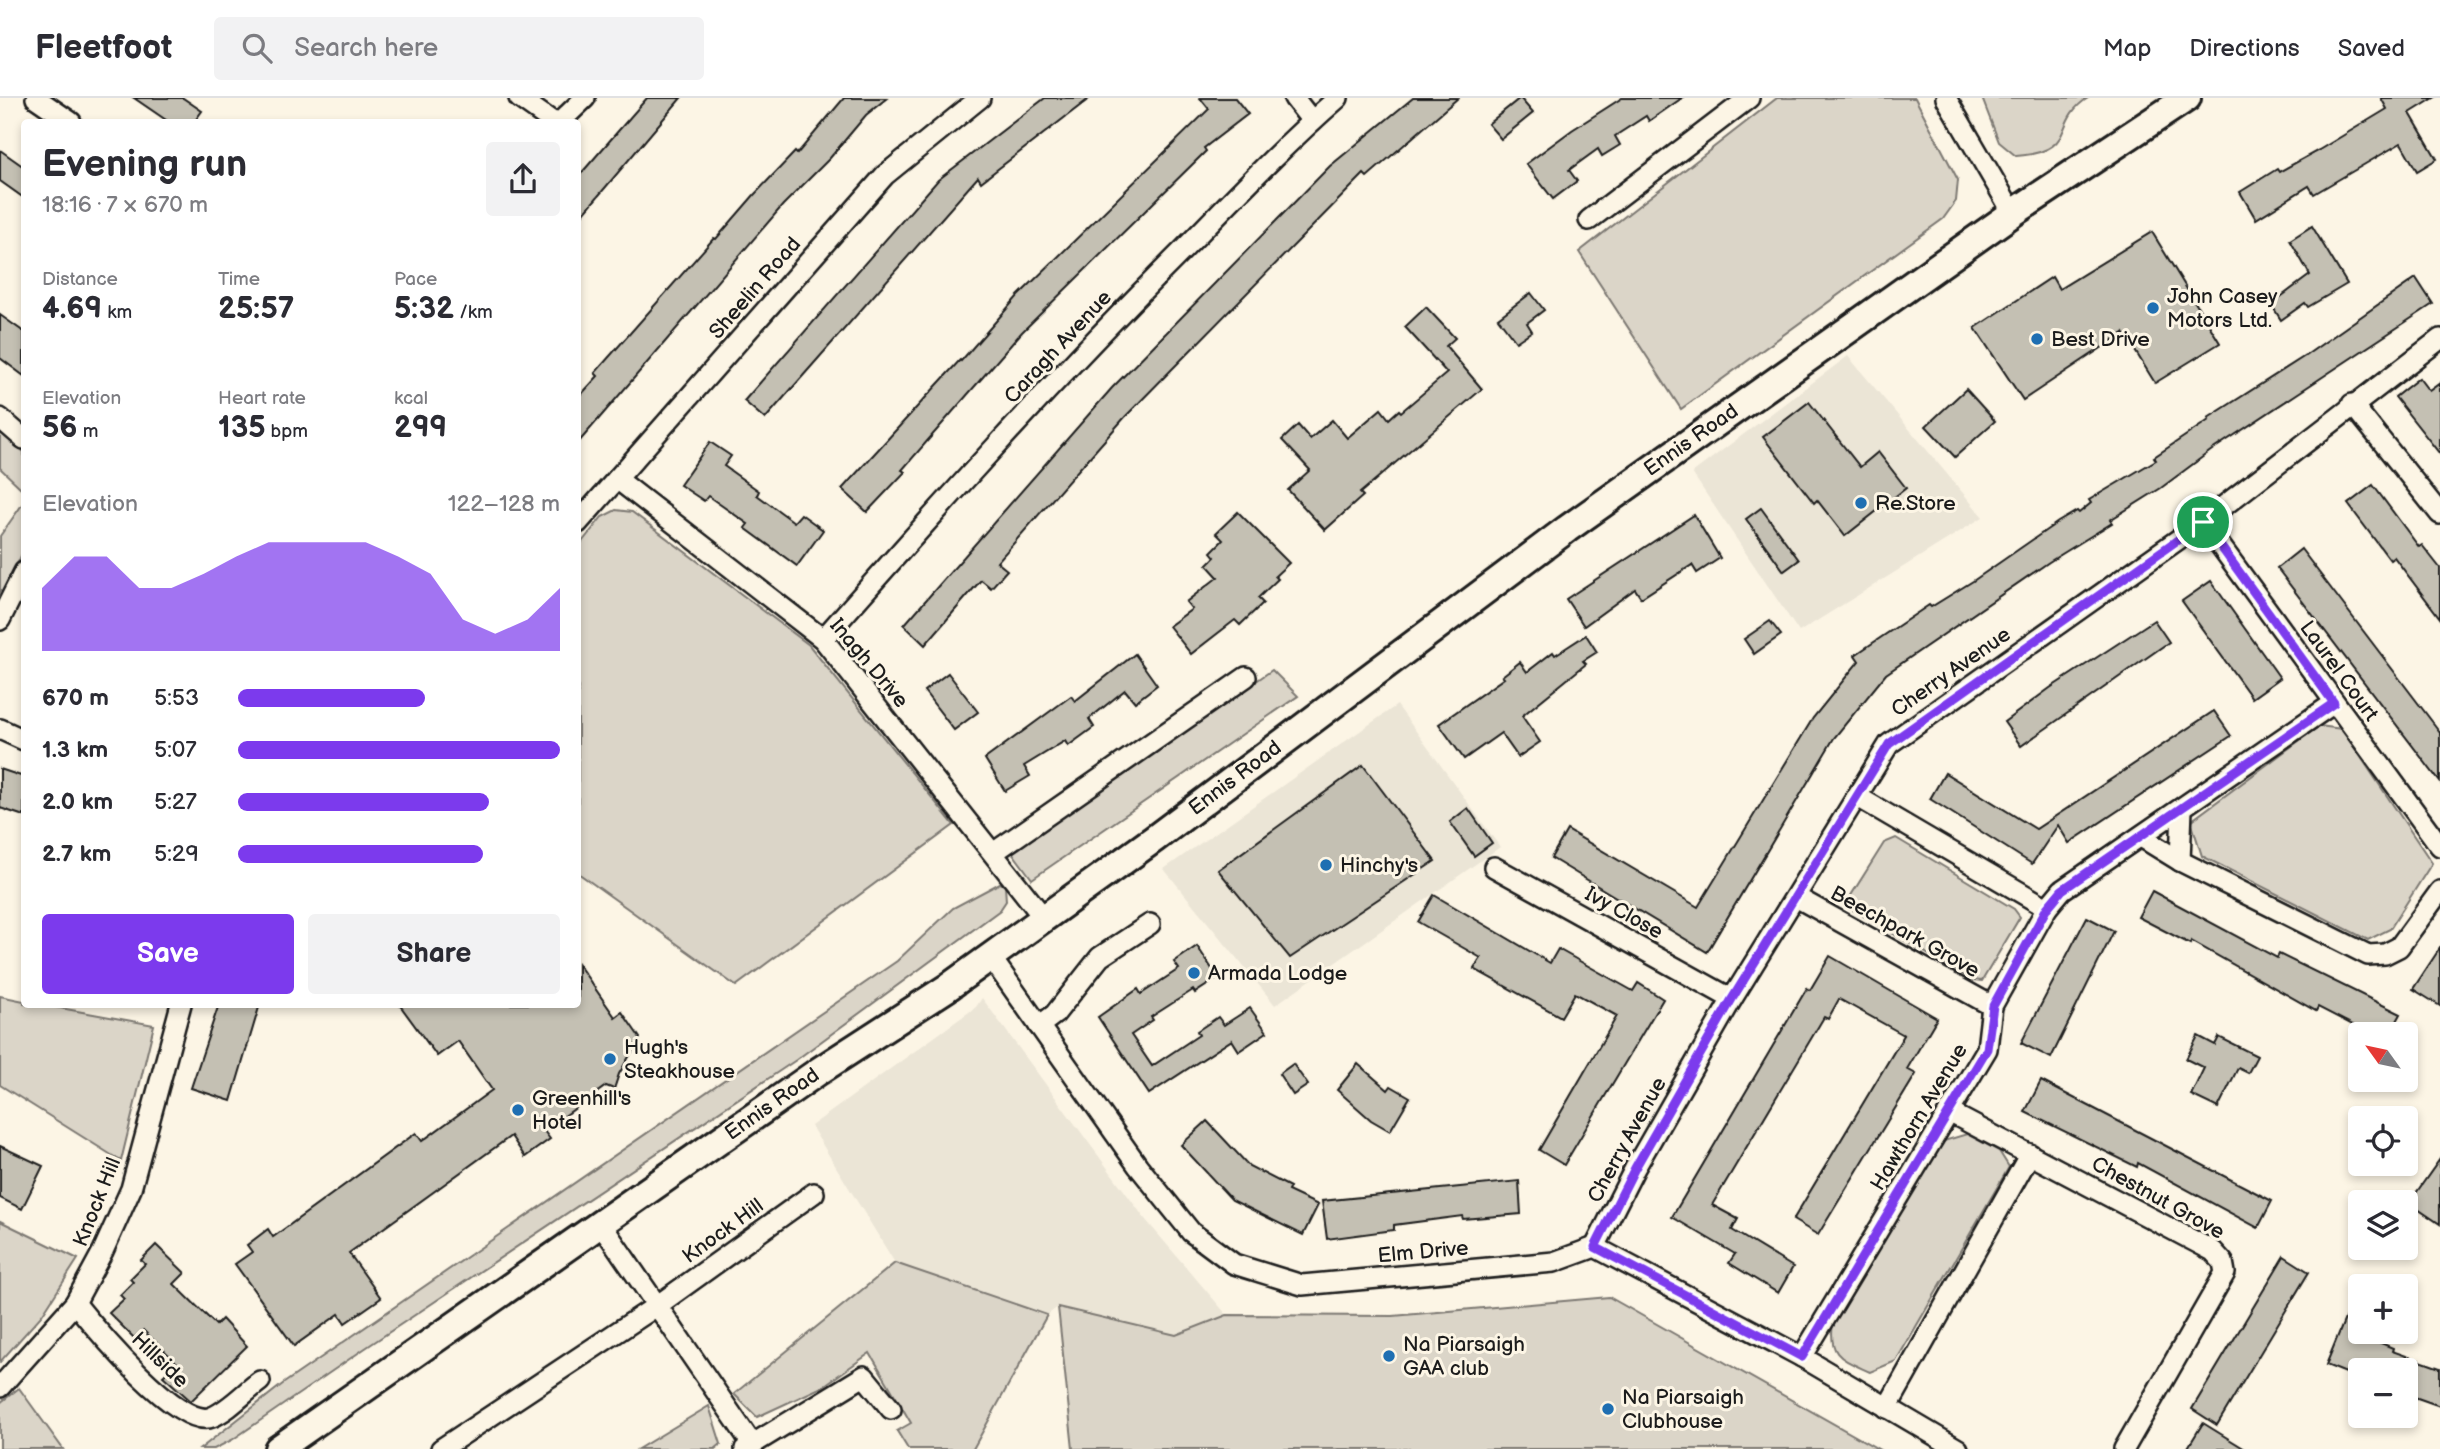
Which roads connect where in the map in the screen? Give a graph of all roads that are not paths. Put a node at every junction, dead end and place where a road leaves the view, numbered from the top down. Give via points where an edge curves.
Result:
1 (36, 98) edge
2 (519, 98) edge
3 (585, 98) edge
4 (980, 98) edge
5 (1294, 98) edge
6 (1338, 98) edge
7 (1749, 98) edge
8 (1946, 98) edge
9 (2187, 98) edge
10 (67, 119) edge
11 (549, 119) edge
12 (563, 119) edge
13 (1312, 121) junction
14 (2013, 213) junction
15 (1589, 220) dead end
16 (2440, 339) edge
17 (2352, 404) junction
18 (0, 418) edge
19 (21, 436) edge
20 (617, 479) junction
21 (2440, 514) edge
22 (581, 520) edge
23 (2203, 522) junction
24 (21, 578) edge
25 (0, 620) edge
26 (823, 639) junction
27 (1246, 677) dead end
28 (2334, 703) junction
29 (0, 729) edge
30 (21, 739) edge
31 (1858, 797) junction
32 (2182, 809) junction
33 (2141, 837) junction
34 (2440, 846) edge
35 (993, 853) junction
36 (2180, 861) junction
37 (1494, 867) dead end
38 (2440, 891) edge
39 (1796, 897) junction
40 (2047, 908) junction
41 (1043, 917) junction
42 (1150, 924) dead end
43 (990, 957) junction
44 (1732, 999) junction
45 (1993, 1006) junction
46 (180, 1008) edge
47 (1039, 1026) junction
48 (1949, 1112) junction
49 (2029, 1154) junction
50 (814, 1192) dead end
51 (601, 1224) junction
52 (1595, 1247) junction
53 (75, 1303) junction
54 (659, 1305) junction
55 (1802, 1357) junction
56 (260, 1381) dead end
57 (0, 1387) edge
58 (1887, 1408) junction
59 (891, 1409) dead end
60 (748, 1446) edge
61 (278, 1449) edge
62 (441, 1449) edge
63 (1958, 1449) edge
64 (2124, 1449) edge

1 - 10 street
2 - 11 street
3 - 12 street
4 - 20 street, Sheelin Road via 885,175
5 - 13 street
6 - 13 street, Caragh Avenue
7 - 15 street
8 - 14 street
9 - 14 main road, Ennis Road
13 - 26 street, Caragh Avenue via 1094,339
14 - 41 main road, Ennis Road via 1567,529
16 - 17 street, Cherry Avenue
17 - 21 street
17 - 23 street, Cherry Avenue
18 - 19 street
20 - 22 street, Sheelin Road
20 - 26 street, Inagh Drive
23 - 28 street, Laurel Court
23 - 31 street, Cherry Avenue via 1889,744
24 - 25 street
26 - 35 street, Inagh Drive
27 - 35 street
28 - 32 street, Hawthorn Avenue
28 - 34 street, Laurel Court
29 - 30 street
31 - 39 street, Cherry Avenue
31 - 40 street
32 - 33 street, Hawthorn Avenue
32 - 36 street
33 - 36 street
33 - 40 street, Hawthorn Avenue via 2062,890
35 - 41 street, Inagh Drive
36 - 38 street via 2368,955 2399,947
37 - 44 street, Ivy Close
39 - 44 street, Cherry Avenue
39 - 45 street, Beechpark Grove
40 - 45 street, Hawthorn Avenue
41 - 43 main road, Ennis Road
42 - 47 street via 1100,957 1055,1014
43 - 47 street, Elm Drive
43 - 51 main road, Ennis Road
44 - 52 street, Cherry Avenue
45 - 48 street, Hawthorn Avenue via 1987,1049
46 - 53 street, Knock Hill via 131,1189
47 - 52 street, Elm Drive via 1191,1232 1234,1264 1303,1285 1554,1262
48 - 49 street, Chestnut Grove
48 - 55 street, Hawthorn Avenue
49 - 58 street
49 - 64 street, Chestnut Grove via 2213,1251 2223,1262 2225,1273
50 - 54 street, Knock Hill
51 - 54 street
51 - 61 main road, Ennis Road
52 - 55 street
53 - 56 street, Hillside via 165,1400 194,1419 211,1418
53 - 57 street, Knock Hill
54 - 60 street
54 - 62 street, Knock Hill
55 - 58 street
58 - 63 street
59 - 60 street via 864,1376

